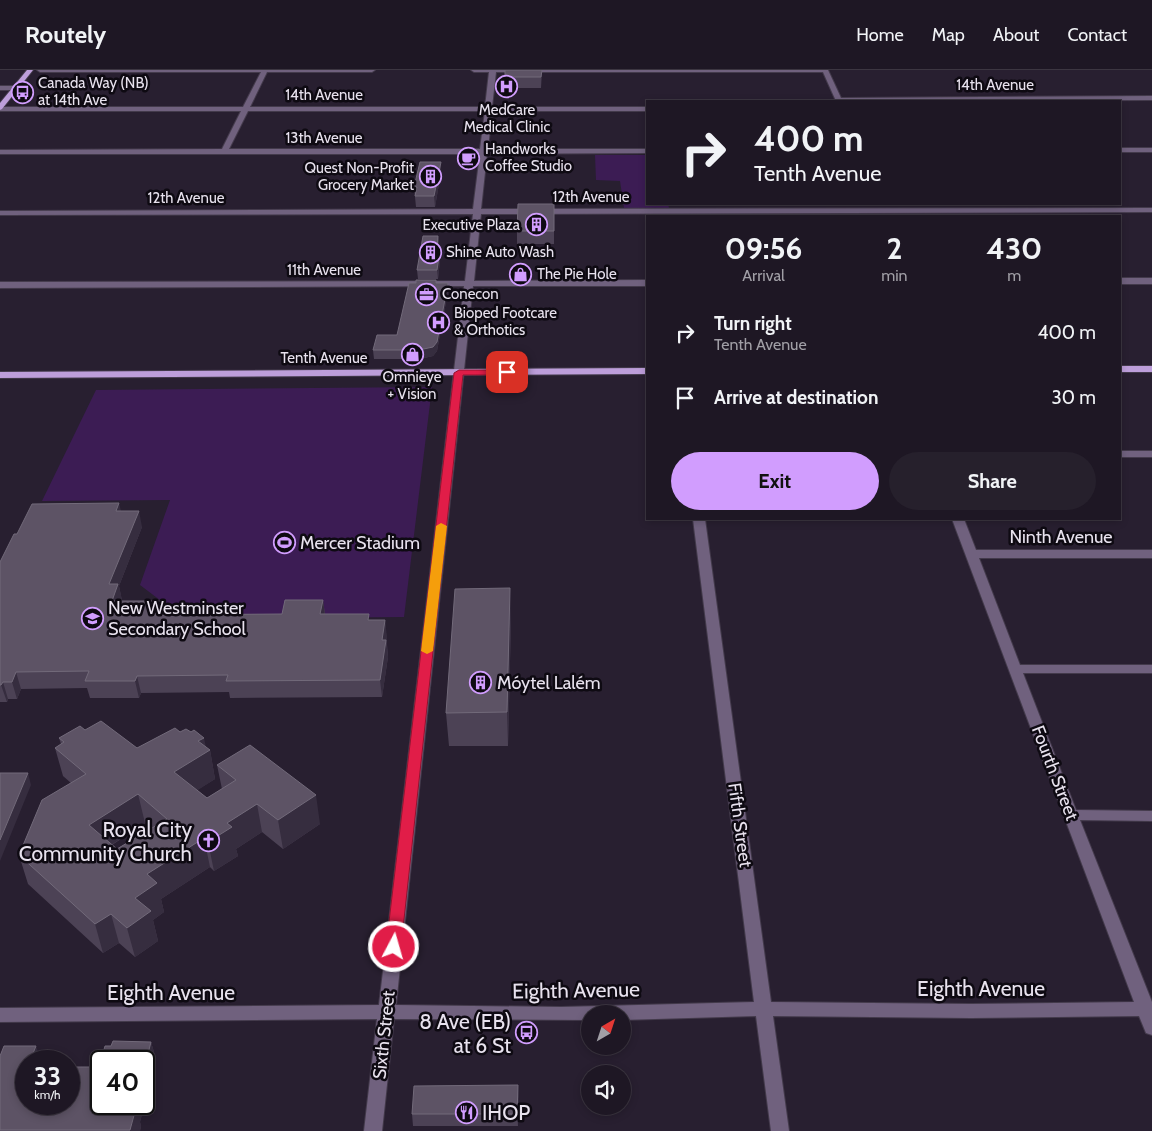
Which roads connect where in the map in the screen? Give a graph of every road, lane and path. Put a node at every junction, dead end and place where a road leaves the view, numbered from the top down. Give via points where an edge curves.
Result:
1 (30, 70) edge
2 (40, 70) edge
3 (264, 70) edge
4 (372, 70) edge
5 (474, 70) edge
6 (493, 70) edge
7 (825, 70) edge
8 (0, 88) edge
9 (15, 88) junction
10 (1152, 98) edge
11 (839, 100) edge
12 (943, 100) edge
13 (0, 108) edge
14 (246, 108) junction
15 (489, 109) junction
16 (646, 109) edge
17 (1121, 150) edge
18 (1152, 150) edge
19 (646, 151) edge
20 (0, 152) edge
21 (224, 152) junction
22 (484, 152) junction
23 (886, 210) edge
24 (1152, 210) edge
25 (478, 211) junction
26 (0, 213) edge
27 (1121, 281) edge
28 (1152, 281) edge
29 (470, 283) junction
30 (646, 283) edge
31 (0, 285) edge
32 (1121, 369) edge
33 (1152, 369) edge
34 (646, 371) edge
35 (459, 373) junction
36 (0, 374) edge
37 (1121, 454) edge
38 (1152, 454) edge
39 (699, 520) edge
40 (958, 520) edge
41 (971, 554) junction
42 (1152, 554) edge
43 (1015, 669) junction
44 (1152, 669) edge
45 (1071, 815) junction
46 (1152, 816) edge
47 (764, 1009) junction
48 (1148, 1010) edge
49 (387, 1012) junction
50 (0, 1015) edge
51 (1152, 1028) edge
52 (373, 1131) edge
53 (780, 1131) edge

1 - 9 main road
2 - 3 street
3 - 4 street
3 - 14 street
5 - 6 street
6 - 7 street
6 - 15 street, Sixth Street
7 - 11 street
8 - 9 street
9 - 13 main road
10 - 12 street, 14th Avenue
13 - 14 street, 14th Avenue
14 - 15 street, 14th Avenue
14 - 21 street
15 - 16 street, 14th Avenue
15 - 22 street, Sixth Street
17 - 18 street
19 - 22 street, 13th Avenue
20 - 21 street, 13th Avenue
21 - 22 street, 13th Avenue
22 - 25 street, Sixth Street
23 - 24 street, 12th Avenue
23 - 25 street, 12th Avenue
25 - 26 street, 12th Avenue
25 - 29 street, Sixth Street
27 - 28 street
29 - 30 street, 11th Avenue
29 - 31 street, 11th Avenue
29 - 35 street, Sixth Street
32 - 33 main road
34 - 35 main road, Tenth Avenue
35 - 36 main road, Tenth Avenue
35 - 49 street, Sixth Street
37 - 38 street
39 - 47 street, Fifth Street
40 - 41 street, Fourth Street
41 - 42 street, Ninth Avenue
41 - 43 street, Fourth Street
43 - 44 street
43 - 45 street, Fourth Street
45 - 46 street
45 - 48 street, Fourth Street
47 - 48 street, Eighth Avenue
47 - 49 street, Eighth Avenue via 561,1014
47 - 53 street, Fifth Street
48 - 51 street, Fourth Street
49 - 50 street, Eighth Avenue
49 - 52 street, Sixth Street

